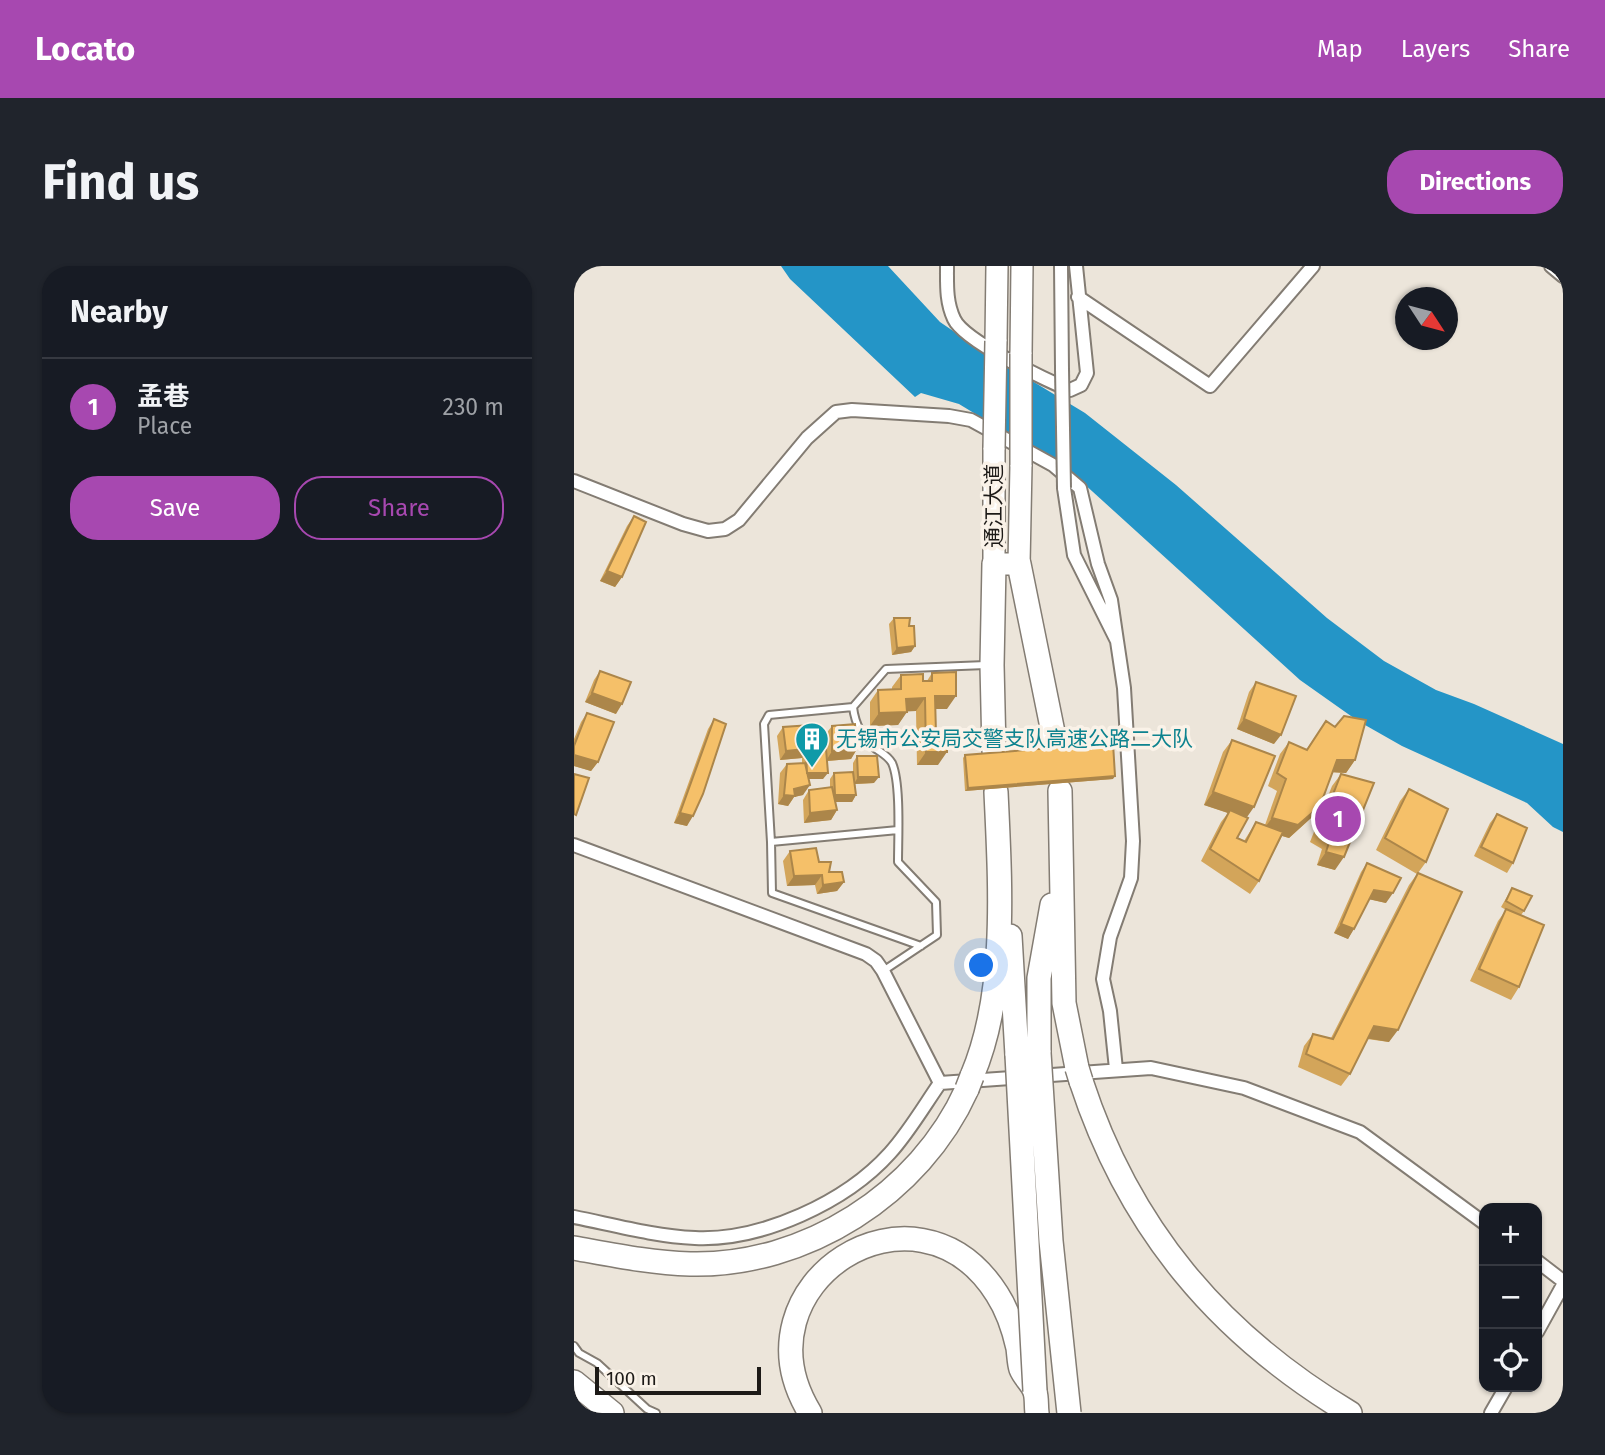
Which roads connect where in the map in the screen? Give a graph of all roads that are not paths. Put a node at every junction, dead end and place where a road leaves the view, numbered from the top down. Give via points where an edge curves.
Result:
1 (947, 266) edge
2 (997, 266) edge
3 (1023, 266) edge
4 (1061, 266) edge
5 (1076, 266) edge
6 (1313, 266) edge
7 (1551, 266) edge
8 (1563, 276) edge
9 (1078, 297) junction
10 (574, 481) edge
11 (993, 564) junction
12 (1019, 564) junction
13 (1117, 641) junction
14 (992, 665) junction
15 (853, 707) junction
16 (1056, 747) edge
17 (994, 751) edge
18 (1060, 791) dead end
19 (996, 792) dead end
20 (898, 830) junction
21 (771, 842) junction
22 (1062, 843) junction
23 (574, 845) edge
24 (1001, 896) junction
25 (921, 946) junction
26 (883, 971) junction
27 (1028, 1054) junction
28 (1116, 1069) junction
29 (940, 1083) junction
30 (574, 1217) edge
31 (1479, 1219) edge
32 (574, 1248) edge
33 (1542, 1265) edge
34 (1563, 1283) edge
35 (1539, 1329) edge
36 (574, 1346) edge
37 (574, 1382) edge
38 (1503, 1392) edge
39 (1036, 1402) edge
40 (612, 1413) edge
41 (656, 1413) edge
42 (810, 1413) edge
43 (1069, 1413) edge
44 (1350, 1413) edge
45 (1491, 1413) edge

1 - 9 street via 946,293 955,322 982,343 1070,390 1081,385 1087,373
2 - 11 highway, 通江大道, bridge
3 - 12 highway, 通江大道, bridge
4 - 13 street, bridge via 1064,488 1074,555
5 - 9 street
6 - 9 street via 1210,386
7 - 8 street
10 - 13 street via 683,524 725,530 835,412 971,420 1053,465 1080,488 1111,600
11 - 12 highway
11 - 14 highway
12 - 16 highway
13 - 28 street via 1133,841 1131,878 1110,937 1103,979
14 - 15 lane via 886,669
14 - 17 highway
15 - 20 lane via 855,722 866,739 892,765
15 - 21 lane via 769,715 764,724
18 - 22 highway
19 - 24 highway
20 - 21 lane
20 - 25 lane via 898,862 936,902 937,935
21 - 25 lane via 772,893
22 - 27 highway
22 - 44 highway via 1064,1003 1079,1075 1111,1159 1166,1251 1201,1293 1238,1332
23 - 26 street via 853,948 876,961
24 - 27 highway via 1010,926
24 - 32 highway via 991,1005 970,1083 939,1137 909,1174 875,1203 833,1230 792,1248 742,1261 637,1260
25 - 26 lane
26 - 29 street
27 - 39 highway, bridge
27 - 43 highway, bridge
28 - 29 street
28 - 31 street via 1151,1068 1244,1088 1360,1132
29 - 30 street via 890,1153 846,1191 764,1228 697,1238
33 - 34 street
34 - 35 street
36 - 41 lane
37 - 40 highway
38 - 45 street
39 - 42 highway via 1021,1370 1007,1312 984,1277 938,1245 904,1239 861,1246 845,1254 808,1290 798,1310 791,1359 800,1398

